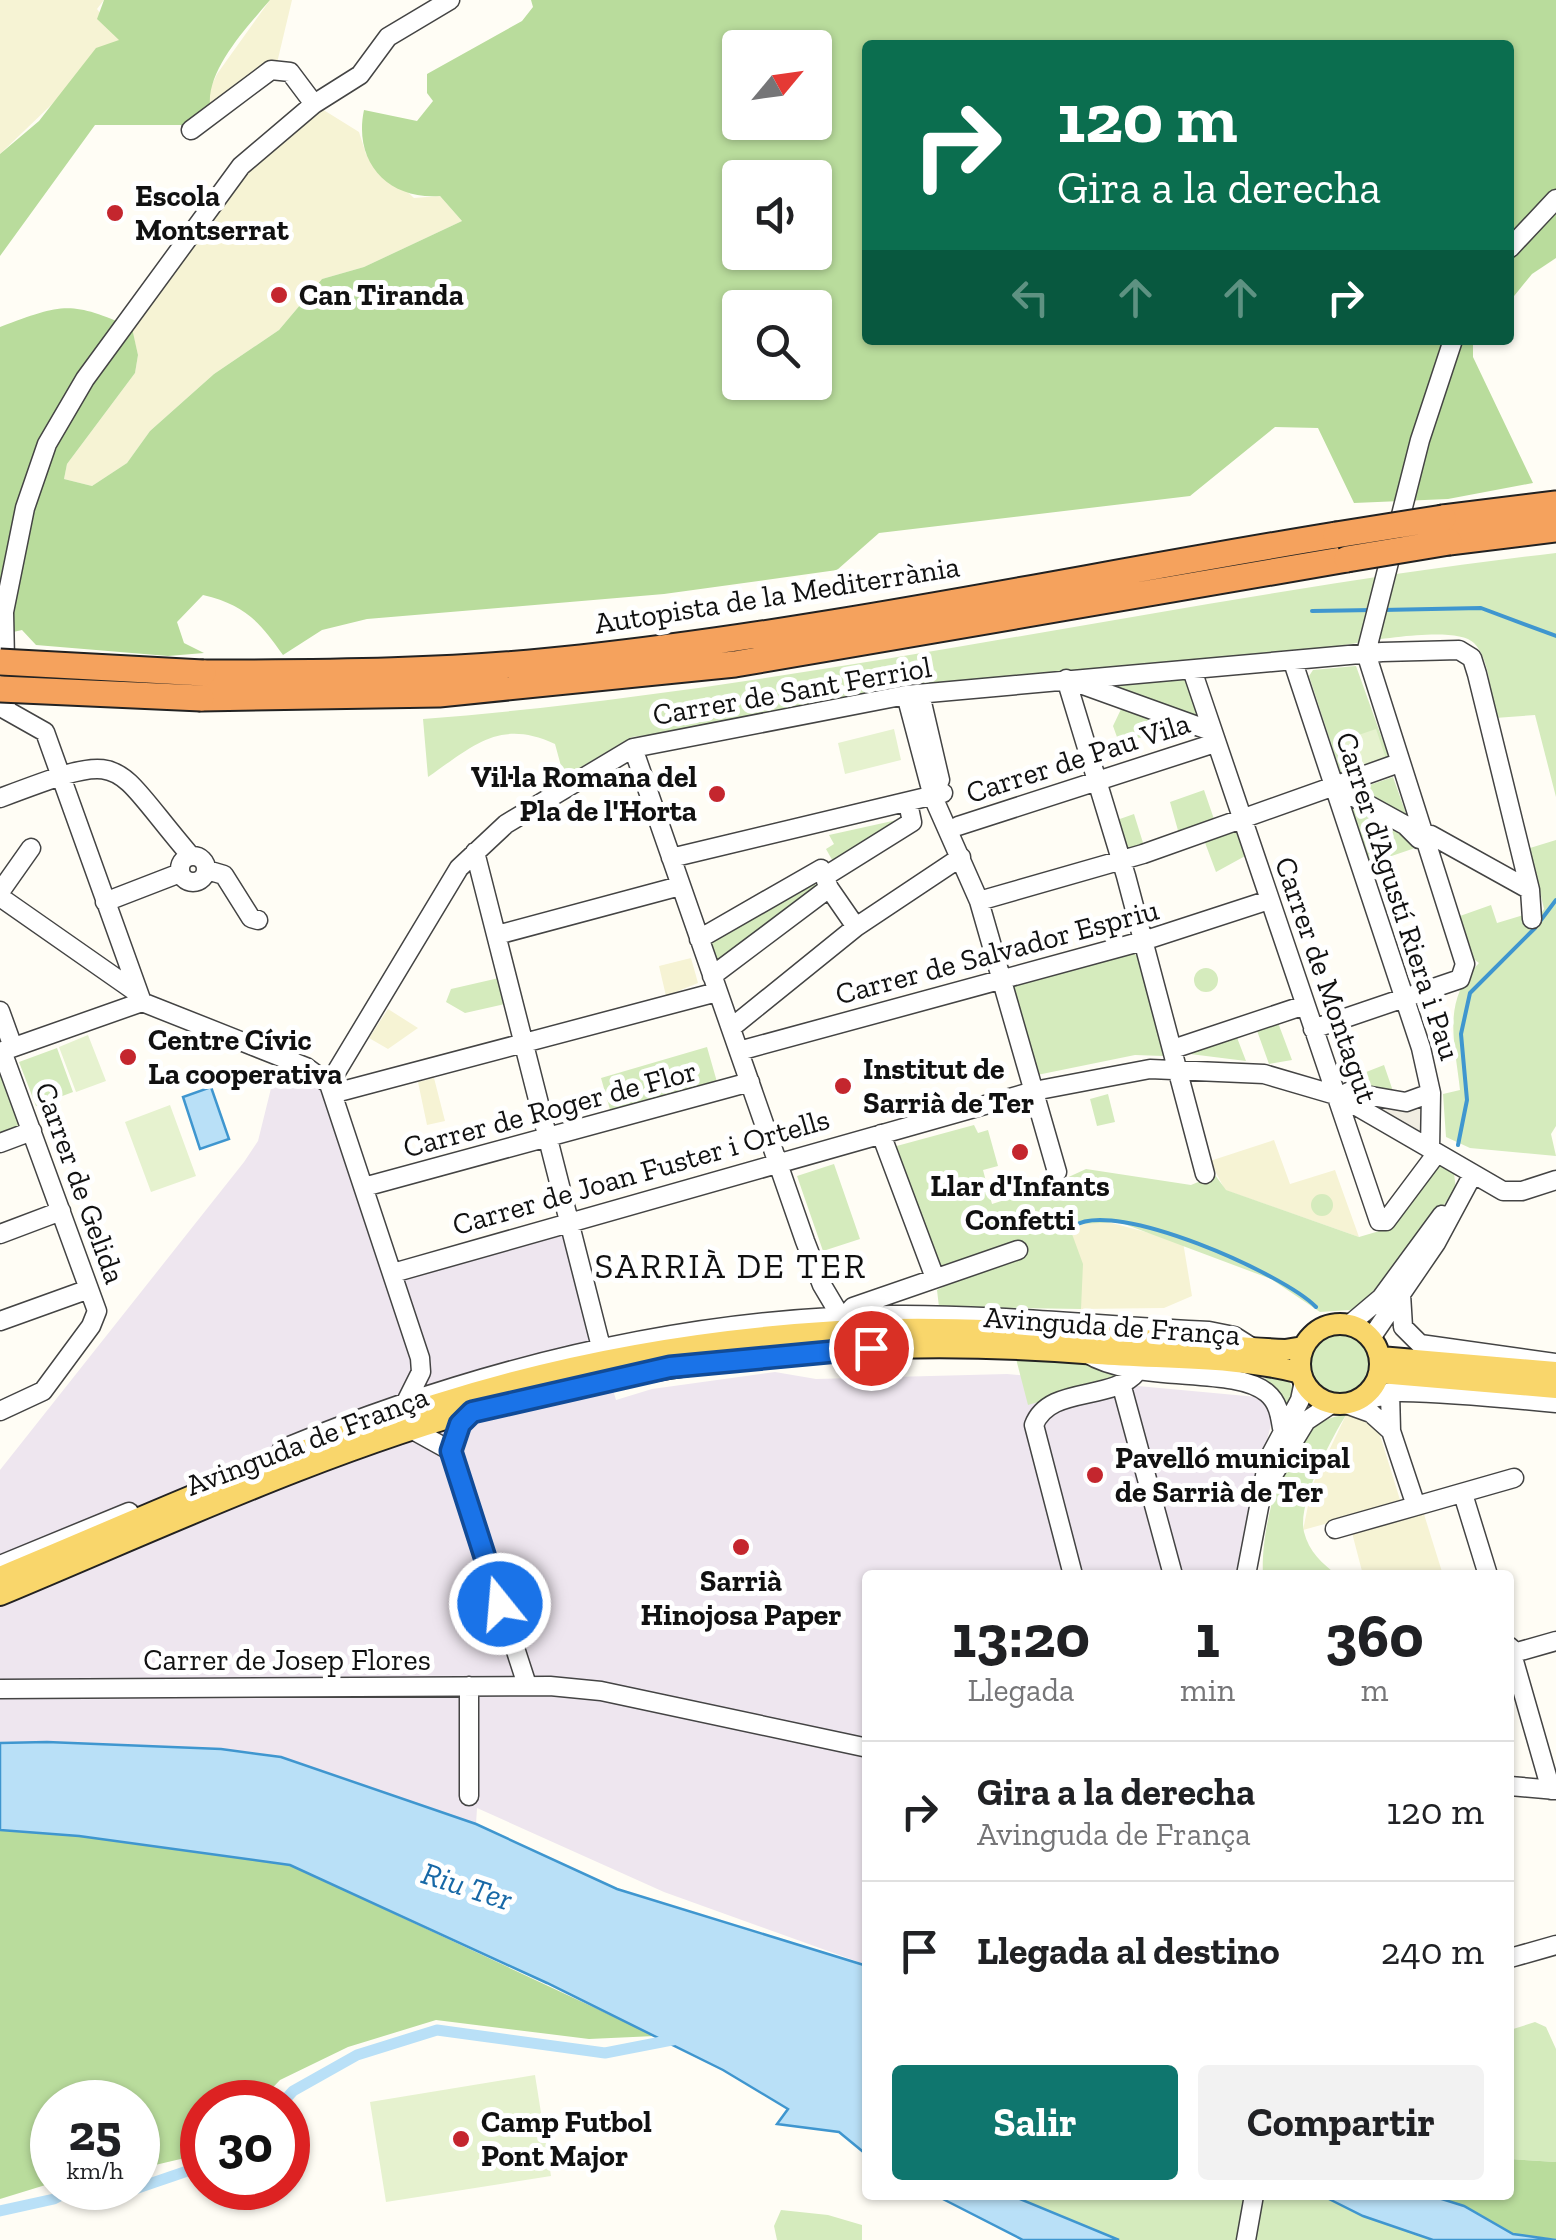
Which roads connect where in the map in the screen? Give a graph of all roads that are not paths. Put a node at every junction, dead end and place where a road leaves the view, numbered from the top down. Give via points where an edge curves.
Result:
1 (449, 0) edge
2 (314, 104) junction
3 (191, 130) dead end
4 (1556, 199) edge
5 (1514, 244) edge
6 (1451, 345) edge
7 (1556, 504) edge
8 (1556, 529) edge
9 (1446, 530) junction
10 (1366, 653) junction
11 (0, 662) edge
12 (1293, 662) junction
13 (1192, 670) junction
14 (1066, 678) junction
15 (202, 686) junction
16 (913, 695) junction
17 (2, 704) edge
18 (1213, 737) junction
19 (633, 748) junction
20 (1400, 763) junction
21 (62, 776) junction
22 (1098, 784) junction
23 (1334, 786) junction
24 (938, 795) junction
25 (0, 798) edge
26 (908, 803) junction
27 (1243, 821) junction
28 (958, 826) junction
29 (1423, 838) junction
30 (32, 848) dead end
31 (475, 852) junction
32 (190, 856) junction
33 (671, 858) junction
34 (962, 858) junction
35 (1121, 860) junction
36 (207, 870) junction
37 (180, 873) junction
38 (827, 883) junction
39 (680, 886) junction
40 (1530, 890) junction
41 (0, 894) edge
42 (1269, 900) junction
43 (979, 901) junction
44 (105, 902) junction
45 (1532, 918) dead end
46 (258, 920) dead end
47 (856, 927) junction
48 (497, 935) junction
49 (699, 939) junction
50 (1143, 941) junction
51 (999, 980) junction
52 (715, 984) junction
53 (139, 997) junction
54 (1404, 1000) junction
55 (1305, 1005) junction
56 (0, 1011) edge
57 (731, 1028) junction
58 (1313, 1029) junction
59 (523, 1045) junction
60 (5, 1050) edge
61 (738, 1051) junction
62 (1176, 1058) junction
63 (750, 1082) junction
64 (332, 1088) junction
65 (1034, 1091) junction
66 (1432, 1093) junction
67 (1338, 1096) junction
68 (32, 1132) junction
69 (881, 1134) junction
70 (545, 1140) junction
71 (0, 1144) edge
72 (1434, 1151) junction
73 (778, 1164) junction
74 (1057, 1172) dead end
75 (1205, 1174) dead end
76 (1472, 1176) junction
77 (1556, 1180) edge
78 (364, 1187) junction
79 (1454, 1204) junction
80 (61, 1211) junction
81 (567, 1221) junction
82 (0, 1234) edge
83 (1018, 1250) dead end
84 (392, 1272) junction
85 (935, 1278) junction
86 (822, 1285) junction
87 (90, 1289) junction
88 (1402, 1294) junction
89 (842, 1317) junction
90 (815, 1319) junction
91 (0, 1322) edge
92 (1349, 1325) junction
93 (600, 1347) junction
94 (1304, 1347) junction
95 (1086, 1353) junction
96 (1377, 1356) junction
97 (1251, 1357) junction
98 (420, 1359) junction
99 (1556, 1363) edge
100 (1138, 1372) junction
101 (1556, 1372) edge
102 (1302, 1377) junction
103 (1211, 1378) junction
104 (1122, 1386) junction
105 (444, 1388) junction
106 (1556, 1388) edge
107 (1390, 1392) junction
108 (408, 1400) junction
109 (1347, 1402) junction
110 (1556, 1403) edge
111 (0, 1411) edge
112 (472, 1412) junction
113 (1282, 1428) junction
114 (414, 1430) junction
115 (1391, 1431) junction
116 (451, 1451) junction
117 (1514, 1478) dead end
118 (1463, 1494) junction
119 (1260, 1498) junction
120 (1416, 1506) junction
121 (1335, 1529) dead end
122 (0, 1565) edge
123 (1072, 1570) edge
124 (1172, 1570) edge
125 (1247, 1570) edge
126 (1486, 1570) edge
127 (0, 1577) edge
128 (0, 1595) edge
129 (1556, 1641) edge
130 (1514, 1650) edge
131 (1514, 1663) edge
132 (468, 1686) junction
133 (528, 1686) junction
134 (0, 1689) edge
135 (862, 1747) edge
136 (1514, 1786) edge
137 (1547, 1790) edge
138 (1514, 1794) edge
139 (469, 1796) dead end
140 (1556, 1946) edge
141 (1514, 1957) edge
142 (1253, 2200) edge
143 (1246, 2240) edge

1 - 2 street via 388,36 360,75
2 - 3 street via 290,72 271,70
2 - 17 street via 241,166 86,378 46,444 4,612
4 - 5 street
6 - 10 street
7 - 9 highway, Autopista de la Mediterrània
8 - 9 highway, Autopista de la Mediterrània
9 - 15 highway, Autopista de la Mediterrània, bridge via 1336,535 579,658
9 - 15 highway, Autopista de la Mediterrània, bridge via 1348,559 734,664 440,694
10 - 12 street, Carrer de Sant Ferriol
10 - 20 street
10 - 40 street, Carrer de Sant Ferriol via 1459,650 1472,658
11 - 15 highway, Autopista de la Mediterrània, bridge
12 - 13 street, Carrer de Sant Ferriol
12 - 23 street, Carrer d'Agustí Riera i Pau
13 - 14 street, Carrer de Sant Ferriol
13 - 18 street, Carrer de Montagut
14 - 16 street, Carrer de Sant Ferriol
14 - 18 street, Carrer de Sant Ferriol
14 - 22 street
15 - 17 highway, Autopista de la Mediterrània, bridge
16 - 19 street, Carrer de Sant Ferriol
16 - 24 street
17 - 21 street via 45,732
18 - 22 street, Carrer de Pau Vila
18 - 27 street, Carrer de Montagut
19 - 31 street, Carrer de Sant Ferriol via 506,824
19 - 33 street
20 - 23 street
20 - 29 street
21 - 25 street
21 - 32 street via 88,768 118,770
21 - 44 street
22 - 28 street, Carrer de Pau Vila
22 - 35 street
23 - 27 street
23 - 29 street
23 - 54 street, Carrer d'Agustí Riera i Pau
24 - 26 street
24 - 28 street
24 - 34 street
26 - 33 street
26 - 38 street via 912,822
27 - 35 street
27 - 42 street, Carrer de Montagut
28 - 34 street
29 - 40 street via 1431,835
29 - 54 street via 1465,964 1460,979
30 - 41 street
31 - 48 street
31 - 64 street, Carrer de Sant Ferriol via 459,868
32 - 36 street via 198,856
32 - 37 street
33 - 39 street
34 - 43 street
34 - 47 street
35 - 43 street
35 - 50 street
36 - 37 street via 195,882
36 - 46 street via 224,875
37 - 44 street
38 - 47 street
38 - 49 street via 821,869
38 - 52 street
39 - 48 street
39 - 49 street
40 - 45 street
41 - 53 street
42 - 50 street, Carrer de Salvador Espriu
42 - 55 street, Carrer de Montagut
43 - 51 street
44 - 53 street
47 - 57 street
48 - 59 street
49 - 52 street
50 - 51 street, Carrer de Salvador Espriu
50 - 62 street
51 - 61 street, Carrer de Salvador Espriu
51 - 65 street
52 - 57 street
52 - 59 street
53 - 60 street
53 - 64 street via 306,1067
54 - 58 street
54 - 66 street, Carrer d'Agustí Riera i Pau
55 - 58 street, Carrer de Montagut
55 - 62 street
56 - 60 street, Carrer de Gelida
57 - 61 street
58 - 67 street, Carrer de Montagut
59 - 64 street
59 - 70 street
60 - 68 street, Carrer de Gelida
61 - 63 street
62 - 65 street, Carrer de Joan Fuster i Ortells
62 - 67 street, Carrer de Joan Fuster i Ortells
62 - 75 street
63 - 70 street, Carrer de Roger de Flor
63 - 73 street
64 - 78 street
65 - 69 street, Carrer de Joan Fuster i Ortells
65 - 74 street
66 - 67 street via 1406,1102
66 - 72 street, Carrer d'Agustí Riera i Pau
67 - 72 street, Carrer de Joan Fuster i Ortells
67 - 72 street, Carrer de Montagut via 1379,1221
68 - 71 street
68 - 80 street, Carrer de Gelida
69 - 73 street, Carrer de Joan Fuster i Ortells
69 - 85 street
70 - 78 street, Carrer de Roger de Flor
70 - 81 street
72 - 76 street, Carrer de Joan Fuster i Ortells
73 - 81 street, Carrer de Joan Fuster i Ortells
73 - 86 street
76 - 77 street, Carrer de Joan Fuster i Ortells via 1512,1192
76 - 79 street
78 - 84 street
79 - 88 street
79 - 92 street via 1381,1298
80 - 82 street
80 - 87 street, Carrer de Gelida
81 - 84 street, Carrer de Joan Fuster i Ortells
81 - 93 street
83 - 85 street
84 - 98 street
85 - 89 street
86 - 89 street
86 - 90 street via 822,1310
87 - 91 street
87 - 111 street, Carrer de Gelida via 97,1312 91,1326 43,1391
88 - 96 street
88 - 99 street via 1403,1327 1420,1344
89 - 90 street, Avinguda de França
89 - 97 street, Avinguda de França via 1005,1316 1209,1331 1234,1336
90 - 93 street, Avinguda de França
92 - 94 main road via 1322,1328
92 - 96 main road
93 - 105 street, Avinguda de França
94 - 97 main road, Avinguda de França
94 - 102 main road
95 - 97 main road, Avinguda de França
95 - 100 street via 1106,1366
95 - 112 main road, Avinguda de França via 894,1346 744,1357 574,1386
96 - 101 main road
96 - 106 main road
96 - 109 main road
97 - 102 main road, Avinguda de França
97 - 103 street
97 - 127 main road, Avinguda de França via 1018,1330 927,1328 763,1337 612,1359 386,1421
98 - 105 street
98 - 108 street via 418,1385
100 - 103 street
100 - 104 street
102 - 109 main road via 1315,1396
102 - 113 street via 1300,1400
103 - 113 street via 1257,1386 1270,1395
104 - 123 street via 1070,1398 1042,1411 1034,1425
104 - 124 street
105 - 108 street, Avinguda de França
107 - 109 street
107 - 110 street
107 - 115 street
108 - 122 street, Avinguda de França
109 - 115 street
109 - 119 street via 1306,1420
112 - 114 main road, Avinguda de França
112 - 116 street
113 - 119 street
114 - 116 street
114 - 128 main road, Avinguda de França
115 - 120 street
116 - 133 street
117 - 118 street
118 - 120 street
118 - 126 street
119 - 125 street
120 - 121 street
129 - 130 street
131 - 137 street
132 - 133 street, Carrer de Josep Flores
132 - 134 street, Carrer de Josep Flores
132 - 139 street
133 - 135 street, Carrer de Josep Flores via 601,1691
136 - 137 street
137 - 138 street
140 - 141 street
142 - 143 street

